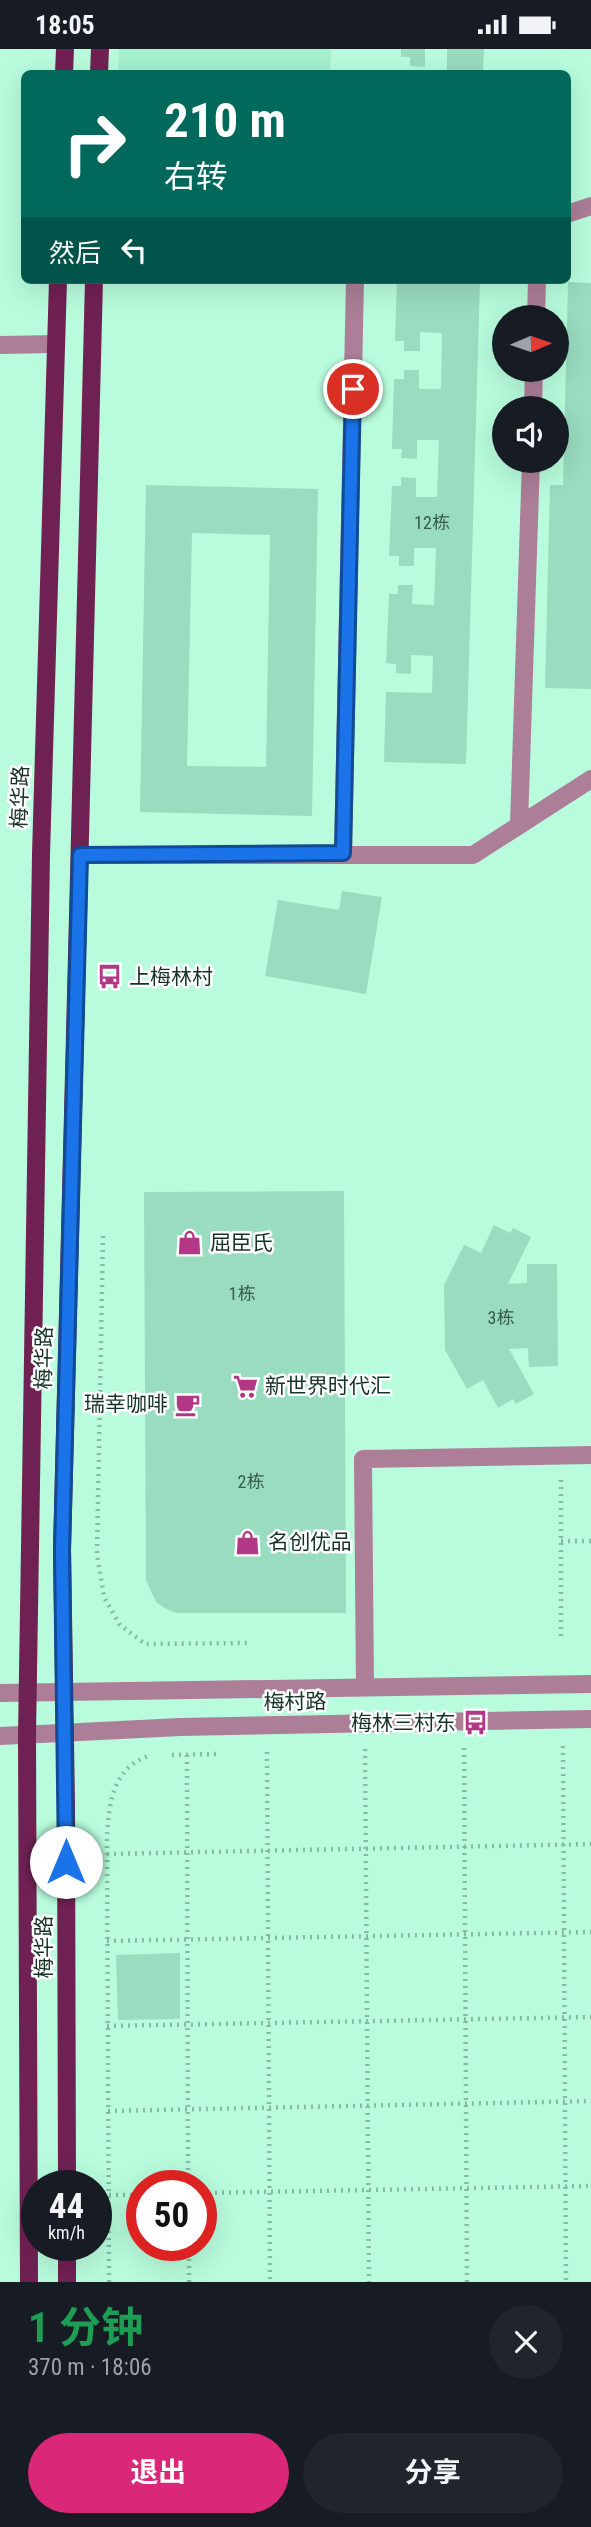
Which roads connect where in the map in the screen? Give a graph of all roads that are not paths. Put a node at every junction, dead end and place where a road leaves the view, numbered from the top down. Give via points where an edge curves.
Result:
1 (65, 49) edge
2 (100, 49) edge
3 (64, 70) edge
4 (99, 70) edge
5 (591, 206) edge
6 (571, 213) edge
7 (58, 284) edge
8 (94, 284) edge
9 (355, 284) edge
10 (537, 284) edge
11 (536, 305) edge
12 (56, 344) junction
13 (0, 345) edge
14 (531, 473) edge
15 (591, 779) edge
16 (519, 825) junction
17 (343, 853) junction
18 (80, 855) junction
19 (591, 1455) edge
20 (591, 1684) edge
21 (365, 1687) junction
22 (63, 1692) junction
23 (0, 1693) edge
24 (29, 1693) junction
25 (591, 1719) edge
26 (64, 1734) junction
27 (27, 1735) junction
28 (0, 1736) edge
29 (67, 2170) edge
30 (67, 2261) edge
31 (29, 2282) edge
32 (67, 2282) edge

1 - 3 main road
2 - 4 main road
5 - 6 street
7 - 12 main road, 梅华路
8 - 18 main road, 梅华路
9 - 17 street
10 - 11 street
12 - 13 street
12 - 24 main road, 梅华路 via 41,854
14 - 16 street
15 - 16 street
16 - 17 street via 473,855
17 - 18 street
18 - 22 main road, 梅华路 via 62,1550
19 - 21 street via 363,1459
20 - 21 street, 梅村路
21 - 22 street, 梅村路
22 - 24 street, 梅村路
22 - 26 main road, 梅华路
23 - 24 street, 梅村路
24 - 27 main road, 梅华路
25 - 26 street, 梅村路 via 180,1727
26 - 27 street, 梅村路
26 - 29 main road, 梅华路
27 - 28 street, 梅村路
27 - 31 main road, 梅华路
30 - 32 main road

